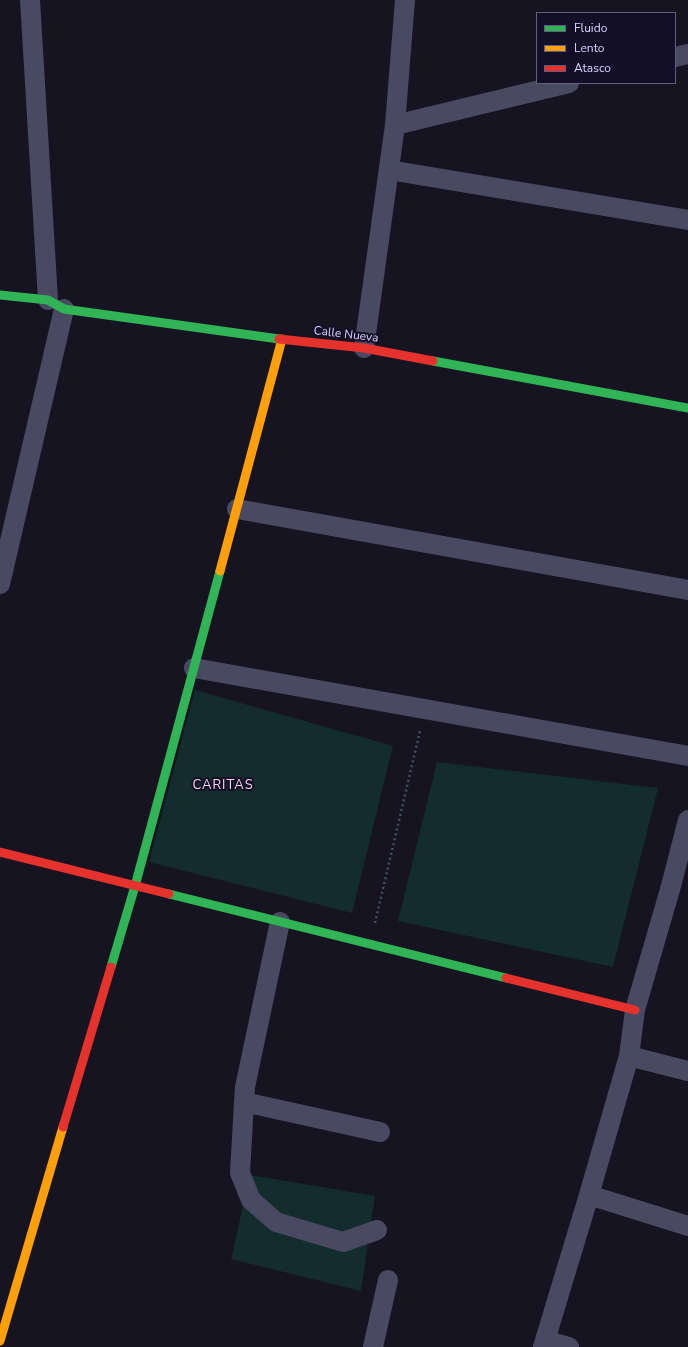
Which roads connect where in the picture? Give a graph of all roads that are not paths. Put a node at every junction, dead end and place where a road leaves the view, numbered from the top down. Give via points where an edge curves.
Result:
1 (30, 0) edge
2 (405, 0) edge
3 (688, 54) edge
4 (676, 57) edge
5 (565, 84) edge
6 (395, 125) junction
7 (389, 170) junction
8 (688, 220) edge
9 (0, 295) edge
10 (56, 304) junction
11 (282, 339) junction
12 (364, 348) junction
13 (688, 408) edge
14 (236, 510) junction
15 (0, 584) edge
16 (688, 590) edge
17 (194, 668) junction
18 (688, 756) edge
19 (688, 820) edge
20 (0, 852) edge
21 (135, 886) junction
22 (679, 888) edge
23 (280, 922) junction
24 (635, 1010) junction
25 (629, 1056) junction
26 (688, 1071) edge
27 (244, 1102) junction
28 (380, 1132) dead end
29 (590, 1195) junction
30 (688, 1226) edge
31 (377, 1230) dead end
32 (388, 1280) dead end
33 (0, 1341) edge
34 (544, 1344) edge
35 (372, 1347) edge
36 (569, 1347) edge

1 - 10 street
2 - 6 street
3 - 4 street
5 - 6 street
6 - 7 street
7 - 8 street
7 - 12 street
9 - 10 street, Calle Nueva
10 - 11 street, Calle Nueva
10 - 15 street
11 - 12 street, Calle Nueva
11 - 14 street
12 - 13 street, Calle Nueva
14 - 16 street
14 - 17 street
17 - 18 street
17 - 21 street
19 - 22 street
20 - 21 street
21 - 23 street
21 - 33 street
22 - 24 street
23 - 24 street
23 - 27 street
24 - 25 street
25 - 26 street
25 - 29 street
27 - 28 street
27 - 31 street via 240,1172 251,1200 276,1222 342,1242
29 - 30 street
29 - 34 street
32 - 35 street
34 - 36 street

